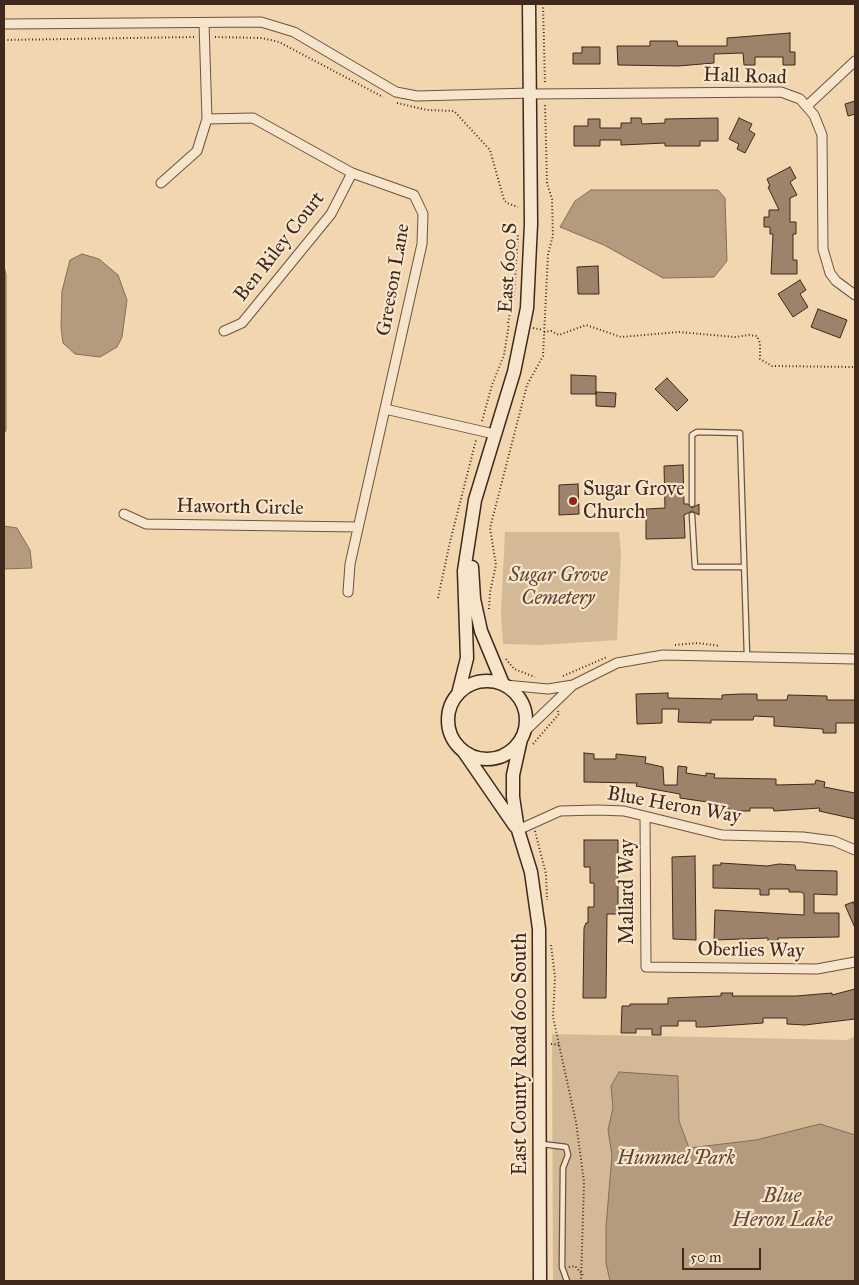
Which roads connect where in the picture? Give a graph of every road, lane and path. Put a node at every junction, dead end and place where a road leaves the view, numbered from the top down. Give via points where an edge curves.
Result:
1 (529, 4) edge
2 (543, 4) edge
3 (204, 23) junction
4 (4, 24) edge
5 (204, 37) junction
6 (4, 40) edge
7 (855, 61) edge
8 (531, 93) junction
9 (545, 94) junction
10 (385, 98) dead end
11 (393, 101) dead end
12 (808, 106) junction
13 (207, 119) junction
14 (352, 173) junction
15 (161, 183) dead end
16 (519, 214) dead end
17 (519, 229) dead end
18 (855, 295) edge
19 (508, 323) junction
20 (525, 327) junction
21 (224, 331) dead end
22 (544, 331) junction
23 (855, 366) edge
24 (385, 409) junction
25 (479, 431) junction
26 (494, 434) junction
27 (692, 504) dead end
28 (124, 514) dead end
29 (692, 515) dead end
30 (358, 527) junction
31 (471, 527) junction
32 (744, 567) junction
33 (348, 592) dead end
34 (438, 598) dead end
35 (488, 616) dead end
36 (501, 654) dead end
37 (747, 656) junction
38 (855, 660) edge
39 (504, 685) junction
40 (573, 685) junction
41 (546, 689) junction
42 (458, 694) junction
43 (553, 704) junction
44 (525, 740) junction
45 (464, 751) junction
46 (645, 817) junction
47 (532, 822) junction
48 (518, 830) junction
49 (855, 850) edge
50 (548, 906) dead end
51 (551, 941) dead end
52 (855, 962) edge
53 (646, 967) joint
54 (540, 1144) junction
55 (562, 1267) junction
56 (582, 1275) junction
57 (540, 1281) edge
58 (567, 1281) edge
59 (581, 1281) edge

1 - 8 street, East 600 S
2 - 9 path
3 - 4 street, Hall Road
3 - 5 street
3 - 8 street, Hall Road via 261,22 294,32 396,92 417,96
5 - 6 path
5 - 10 path via 262,38 279,42
5 - 13 street
7 - 12 street
8 - 9 street, Hall Road
8 - 20 street, East 600 S via 530,267
9 - 12 street, Hall Road via 781,92
9 - 22 path via 547,183 552,199 553,236 548,254
11 - 16 path via 427,110 454,111 490,150 504,200 518,207
12 - 18 street, Hall Road via 822,135 823,249 830,273
13 - 14 street, Greeson Lane via 253,118
13 - 15 street via 197,151
14 - 21 street, Ben Riley Court via 331,214 242,323
14 - 24 street, Greeson Lane via 414,195 423,214 422,244
17 - 19 path via 514,295
19 - 20 path
19 - 25 path via 504,355
20 - 22 path
20 - 26 street, East 600 S
22 - 23 path via 551,330 559,335 586,325 621,337 679,332 757,336 760,360 772,366
22 - 35 path via 543,356 527,384 490,528 496,564
24 - 25 street
24 - 30 street, Greeson Lane
25 - 26 street
25 - 34 path
26 - 31 street, East 600 S via 475,500
27 - 32 lane via 692,435 697,432 740,433
28 - 30 street, Haworth Circle via 146,524
29 - 32 lane via 695,567
30 - 33 street, Greeson Lane
31 - 39 street via 472,574 478,618 485,643
31 - 42 street via 464,571 468,658
32 - 37 lane
36 - 41 path via 514,669 539,679
37 - 38 street
37 - 40 street via 646,656 617,663
39 - 41 street
39 - 42 street via 491,681 476,682
39 - 44 street via 516,694 524,707
40 - 41 street
40 - 43 street
42 - 45 street via 450,706 448,721 451,735
43 - 44 street
43 - 44 path via 559,714
44 - 45 street via 495,758 476,757
44 - 48 street, East County Road 600 South via 512,785
45 - 48 street, East County Road 600 South
46 - 47 street, Blue Heron Way via 624,811 573,810 560,811
46 - 49 street, Blue Heron Way via 722,835 811,838 834,841
46 - 53 street, Mallard Way
47 - 48 street, Blue Heron Way
47 - 50 path via 546,874
48 - 54 street, East County Road 600 South via 531,872 539,919
51 - 56 path via 555,977 553,1017 576,1122 584,1182
52 - 53 street, Oberlies Way via 817,969
54 - 55 lane via 566,1147 568,1155 563,1168
54 - 57 street, East County Road 600 South
55 - 56 path via 575,1266
55 - 58 lane
56 - 59 path

